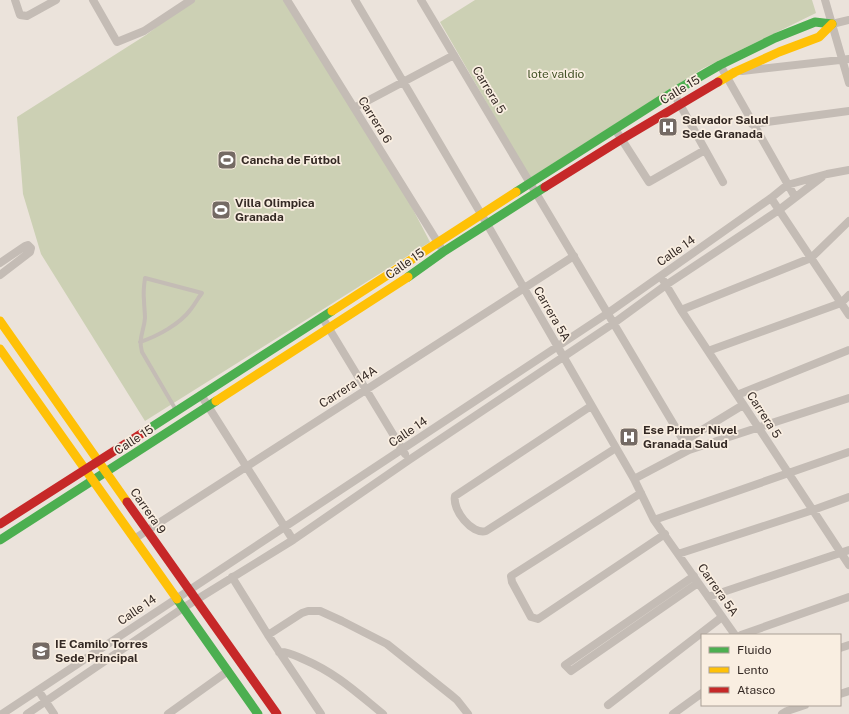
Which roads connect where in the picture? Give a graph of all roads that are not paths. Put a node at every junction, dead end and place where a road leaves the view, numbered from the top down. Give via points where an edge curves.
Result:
1 (15, 0) edge
2 (56, 0) edge
3 (94, 0) edge
4 (191, 0) edge
5 (287, 0) edge
6 (355, 0) edge
7 (421, 0) edge
8 (825, 0) edge
9 (849, 20) edge
10 (832, 24) junction
11 (454, 55) junction
12 (846, 59) edge
13 (720, 65) junction
14 (731, 74) junction
15 (403, 81) junction
16 (849, 83) edge
17 (673, 92) junction
18 (680, 104) junction
19 (354, 108) junction
20 (849, 111) edge
21 (752, 124) junction
22 (615, 129) junction
23 (622, 139) junction
24 (705, 150) junction
25 (849, 170) edge
26 (827, 174) junction
27 (723, 182) dead end
28 (530, 183) junction
29 (787, 185) junction
30 (536, 193) junction
31 (795, 197) junction
32 (772, 198) junction
33 (779, 210) junction
34 (481, 214) junction
35 (849, 221) edge
36 (487, 224) junction
37 (437, 242) junction
38 (443, 252) junction
39 (574, 256) junction
40 (811, 258) junction
41 (0, 263) edge
42 (0, 276) edge
43 (660, 276) junction
44 (666, 285) junction
45 (524, 288) junction
46 (849, 295) edge
47 (841, 303) junction
48 (681, 310) junction
49 (608, 313) junction
50 (849, 315) edge
51 (322, 317) junction
52 (0, 321) edge
53 (614, 323) junction
54 (329, 329) junction
55 (140, 342) junction
56 (557, 346) junction
57 (0, 349) edge
58 (849, 350) edge
59 (708, 351) junction
60 (563, 356) junction
61 (366, 390) junction
62 (201, 395) junction
63 (737, 395) junction
64 (849, 398) edge
65 (743, 405) junction
66 (208, 406) junction
67 (591, 406) junction
68 (176, 411) junction
69 (758, 427) junction
70 (684, 441) junction
71 (616, 448) junction
72 (403, 450) junction
73 (689, 450) junction
74 (849, 452) edge
75 (409, 460) junction
76 (98, 461) junction
77 (246, 467) junction
78 (85, 469) junction
79 (106, 472) junction
80 (788, 473) junction
81 (634, 479) junction
82 (93, 480) junction
83 (641, 493) junction
84 (849, 497) edge
85 (813, 510) junction
86 (654, 520) junction
87 (0, 524) edge
88 (284, 527) junction
89 (147, 530) junction
90 (665, 534) junction
91 (134, 539) junction
92 (0, 540) edge
93 (293, 540) junction
94 (845, 552) edge
95 (678, 554) junction
96 (849, 565) edge
97 (232, 577) junction
98 (696, 580) junction
99 (189, 590) junction
100 (708, 597) junction
101 (849, 597) edge
102 (176, 598) junction
103 (196, 600) junction
104 (183, 608) junction
105 (722, 617) junction
106 (733, 634) edge
107 (744, 634) edge
108 (268, 635) junction
109 (280, 652) junction
110 (228, 671) junction
111 (38, 690) junction
112 (701, 694) edge
113 (46, 701) junction
114 (608, 705) dead end
115 (802, 706) edge
116 (785, 711) edge
117 (2, 714) edge
118 (27, 714) edge
119 (54, 714) edge
120 (168, 714) edge
121 (258, 714) edge
122 (277, 714) edge
123 (321, 714) edge
124 (383, 714) edge
125 (468, 714) edge
126 (672, 714) edge

1 - 2 street via 20,15 27,16
3 - 4 street via 117,42 144,31
5 - 19 street, Carrera 6
6 - 15 street, Carrera 5A
7 - 11 street, Carrera 5
8 - 10 street
9 - 10 street, Calle 15
10 - 12 street
10 - 13 street, Calle 15 via 815,22
10 - 14 street, Calle 15 via 819,37
11 - 15 street
11 - 28 street, Carrera 5
12 - 14 street
12 - 16 street
13 - 14 street
13 - 17 street, Calle 15
14 - 18 street, Calle 15
14 - 21 street
15 - 19 street
15 - 34 street, Carrera 5A
17 - 18 street
17 - 22 street, Calle 15
18 - 23 street, Calle 15
18 - 24 street
19 - 37 street, Carrera 6
20 - 21 street
21 - 29 street
22 - 23 street
22 - 28 street, Calle 15
23 - 24 street via 649,182
23 - 30 street, Calle 15
24 - 27 street
25 - 26 street, Calle 14
26 - 29 street, Calle 14
26 - 31 street, Calle 14
28 - 30 street, Carrera 5
28 - 34 street, Calle 15
29 - 31 street
29 - 32 street, Calle 14
30 - 36 street, Calle 15
30 - 39 street, Carrera 5
31 - 33 street, Calle 14
32 - 33 street
32 - 43 street, Calle 14
33 - 40 street
33 - 44 street, Calle 14
34 - 36 street, Carrera 5A
34 - 37 street, Calle 15
35 - 40 street
36 - 38 street, Calle 15
36 - 45 street, Carrera 5A
37 - 38 street, Carrera 6
37 - 51 street, Calle 15
38 - 54 street, Calle 15
39 - 45 street, Carrera 14A
39 - 49 street, Carrera 5
40 - 47 street
40 - 48 street
41 - 42 street via 25,246 31,248 30,252
43 - 44 street, Carrera 5
43 - 49 street, Calle 14
44 - 48 street, Carrera 5
44 - 53 street, Calle 14
45 - 56 street, Carrera 5A
45 - 61 street, Carrera 14A
46 - 47 street
47 - 50 street
47 - 59 street
48 - 59 street, Carrera 5
49 - 53 street, Carrera 5
49 - 56 street, Calle 14
51 - 54 street
51 - 62 street, Calle 15
52 - 76 street, Carrera 9
53 - 60 street, Calle 14
53 - 70 street, Carrera 5
54 - 61 street
54 - 66 street, Calle 15
55 - 55 lane via 179,321 192,309 202,293 145,278 145,318
55 - 68 lane via 143,356
56 - 60 street, Carrera 5A
56 - 72 street, Calle 14
57 - 78 street
58 - 63 street
59 - 63 street, Carrera 5
60 - 67 street, Carrera 5A
60 - 75 street, Calle 14
61 - 72 street
61 - 77 street, Carrera 14A
62 - 66 street
62 - 68 street, Calle 15
63 - 65 street, Carrera 5
64 - 69 street
65 - 69 street, Carrera 5
65 - 70 street
66 - 77 street
66 - 79 street, Calle 15
67 - 71 street, Carrera 5A
67 - 71 street via 455,496 456,506 470,527 486,531
68 - 76 street, Calle 15
69 - 73 street
69 - 80 street, Carrera 5
70 - 73 street, Carrera 5
71 - 81 street, Carrera 5A
72 - 75 street
72 - 88 street, Calle 14
73 - 81 street
74 - 80 street
75 - 93 street, Calle 14
76 - 78 street, Calle 15
76 - 79 street, Carrera 9
77 - 88 street
77 - 89 street, Carrera 14A
78 - 82 street
78 - 87 street, Calle 15
79 - 82 street, Calle 15
79 - 89 street, Carrera 9
80 - 85 street, Carrera 5
80 - 86 street
81 - 83 street, Carrera 5A
82 - 91 street
82 - 92 street, Calle 15
83 - 86 street, Carrera 5A
83 - 90 street via 511,576 531,617 538,619
84 - 85 street
85 - 94 street, Carrera 5
85 - 95 street
86 - 90 street, Carrera 5A
88 - 93 street
88 - 99 street, Calle 14
89 - 91 street, Carrera 14A
89 - 99 street, Carrera 9
90 - 95 street, Carrera 5A
91 - 102 street
93 - 97 street, Calle 14
94 - 96 street, Carrera 5
94 - 100 street
95 - 98 street, Carrera 5A
97 - 103 street, Calle 14
97 - 108 street
98 - 98 street via 565,665 571,671
98 - 100 street, Carrera 5A
99 - 102 street, Calle 14
99 - 103 street, Carrera 9
100 - 105 street, Carrera 5A
101 - 107 street
102 - 104 street
102 - 111 street, Calle 14
103 - 104 street, Calle 14
103 - 122 street, Carrera 9
104 - 110 street
104 - 113 street, Calle 14
105 - 106 street, Carrera 5A
105 - 114 street
108 - 109 street
108 - 125 street via 302,613 314,610 326,613 387,644 457,700
109 - 123 street
109 - 124 street via 293,655 331,673 352,687
110 - 120 street
110 - 121 street
111 - 113 street
111 - 117 street, Calle 14
112 - 126 street
113 - 118 street, Calle 14
113 - 119 street
115 - 116 street

